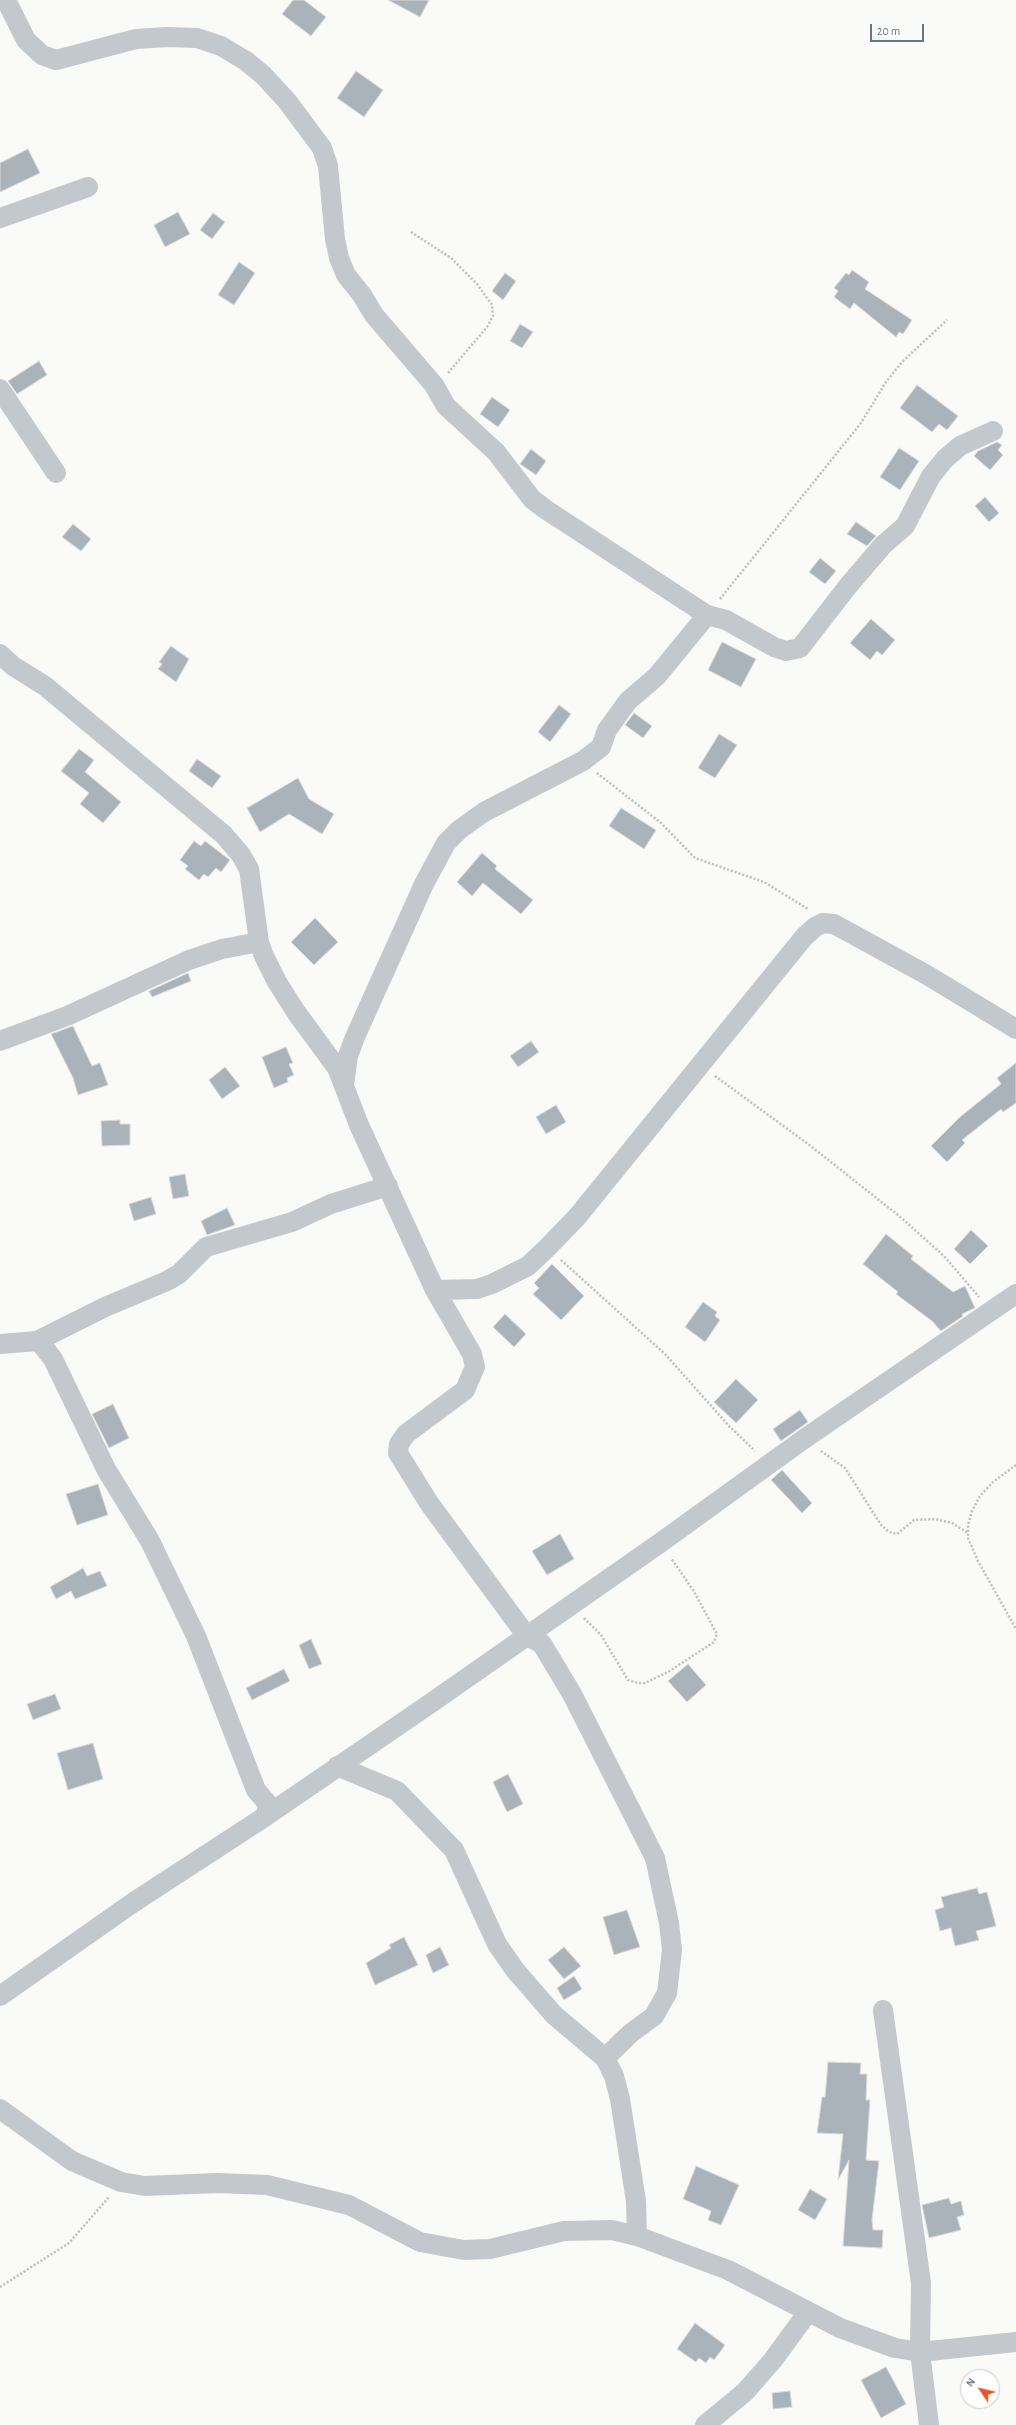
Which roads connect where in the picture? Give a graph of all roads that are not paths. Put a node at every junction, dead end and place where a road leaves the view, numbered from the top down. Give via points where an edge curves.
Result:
1 (6, 0) edge
2 (88, 187) dead end
3 (0, 218) edge
4 (0, 389) edge
5 (993, 431) dead end
6 (56, 473) dead end
7 (707, 615) junction
8 (0, 654) edge
9 (259, 942) junction
10 (1016, 1029) edge
11 (0, 1041) edge
12 (344, 1086) junction
13 (388, 1186) junction
14 (435, 1290) junction
15 (1016, 1294) edge
16 (37, 1341) junction
17 (0, 1344) edge
18 (526, 1635) junction
19 (337, 1766) junction
20 (266, 1816) junction
21 (0, 1996) edge
22 (883, 2010) dead end
23 (605, 2058) junction
24 (0, 2109) edge
25 (637, 2236) junction
26 (808, 2312) junction
27 (1016, 2342) edge
28 (920, 2352) junction
29 (705, 2425) edge
30 (929, 2425) edge

1 - 7 street via 26,40 42,54 56,60 136,39 197,38 221,46 263,75 287,101 322,148 328,166 335,239 346,275 374,315 434,385 446,406 496,452 540,506
2 - 3 street
4 - 6 street
5 - 7 street via 960,446 945,459 931,476 905,526 883,545 800,648 786,651 780,649 726,620
7 - 12 street via 657,676 628,702 608,730 601,747 583,761 484,812 446,843 424,884 355,1037 348,1056
8 - 9 street via 45,686 224,835 249,868
9 - 11 street via 222,949 189,960 67,1016
9 - 12 street via 277,982 331,1058
10 - 14 street via 841,928 823,923 814,927 699,1064 577,1217 547,1248 528,1266 492,1284 477,1289
12 - 13 street
13 - 14 street
13 - 16 street via 331,1204 292,1222 206,1247 179,1274 167,1281 105,1307
14 - 18 street via 472,1354 475,1367 465,1390 406,1434 399,1444 398,1453 429,1503
15 - 18 street via 804,1438 660,1543
16 - 17 street
16 - 20 street via 53,1359 106,1469 150,1541 196,1636 256,1790 268,1804
18 - 19 street
18 - 23 street via 542,1644 572,1694 655,1858 669,1923 671,1974 661,2006 654,2016 631,2033
19 - 20 street
19 - 23 street via 397,1791 454,1850 497,1944 515,1970 554,2015
20 - 21 street via 134,1902
22 - 28 street via 921,2283
23 - 25 street via 614,2076 620,2099 636,2200
24 - 25 street via 72,2161 121,2182 145,2186 218,2183 266,2185 349,2206 420,2242 464,2250 490,2250 564,2231 612,2230
25 - 26 street via 728,2270
26 - 28 street via 869,2340
26 - 29 street via 773,2360 745,2392
27 - 28 street
28 - 30 street

